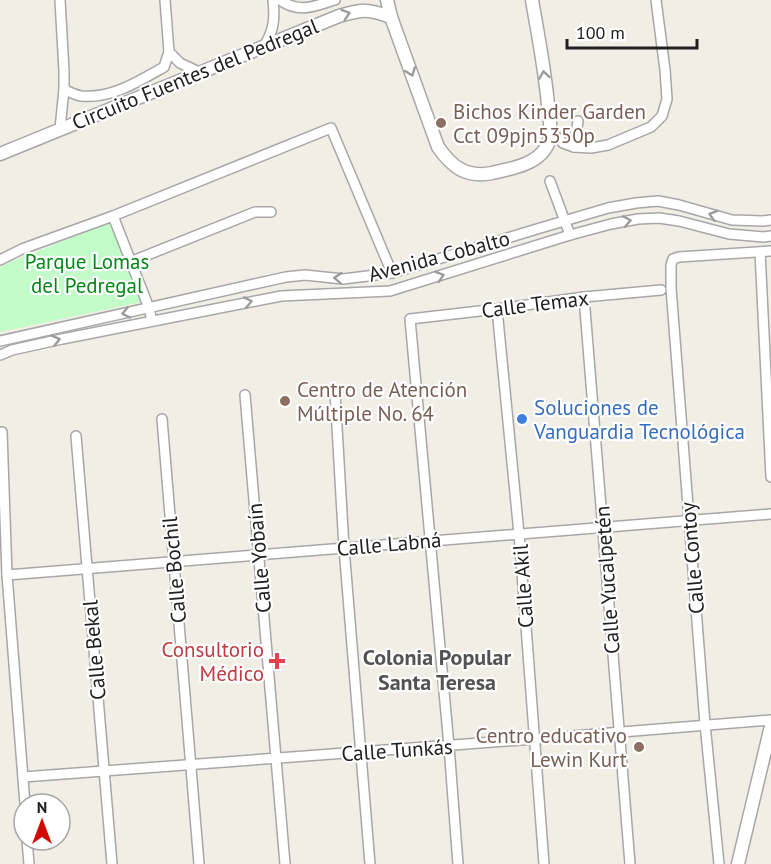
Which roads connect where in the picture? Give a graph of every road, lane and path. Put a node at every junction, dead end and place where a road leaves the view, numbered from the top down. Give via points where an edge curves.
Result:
1 (60, 0) edge
2 (165, 0) edge
3 (273, 0) edge
4 (280, 0) edge
5 (335, 0) edge
6 (387, 0) edge
7 (532, 0) edge
8 (656, 0) edge
9 (391, 17) junction
10 (264, 46) junction
11 (169, 52) junction
12 (199, 72) junction
13 (64, 89) junction
14 (578, 122) dead end
15 (60, 129) junction
16 (550, 132) junction
17 (574, 147) junction
18 (0, 154) edge
19 (550, 181) dead end
20 (271, 212) dead end
21 (113, 216) junction
22 (565, 220) junction
23 (771, 220) edge
24 (570, 236) junction
25 (771, 236) edge
26 (771, 251) edge
27 (760, 252) junction
28 (0, 260) edge
29 (130, 262) junction
30 (392, 273) junction
31 (661, 290) dead end
32 (584, 297) junction
33 (149, 308) junction
34 (497, 309) junction
35 (152, 321) junction
36 (0, 341) edge
37 (0, 355) edge
38 (335, 392) dead end
39 (245, 395) dead end
40 (162, 419) dead end
41 (2, 432) dead end
42 (76, 436) dead end
43 (771, 477) edge
44 (771, 513) edge
45 (689, 520) junction
46 (603, 527) junction
47 (519, 534) junction
48 (431, 541) junction
49 (344, 548) junction
50 (259, 555) junction
51 (172, 562) junction
52 (88, 568) junction
53 (7, 575) junction
54 (771, 720) edge
55 (705, 724) junction
56 (771, 726) edge
57 (619, 732) junction
58 (535, 740) junction
59 (449, 746) junction
60 (362, 753) junction
61 (276, 758) junction
62 (191, 764) junction
63 (104, 772) junction
64 (23, 777) junction
65 (24, 792) edge
66 (112, 864) edge
67 (199, 864) edge
68 (285, 864) edge
69 (370, 864) edge
70 (458, 864) edge
71 (544, 864) edge
72 (630, 864) edge
73 (718, 864) edge
74 (738, 864) edge

1 - 13 street
2 - 11 street
3 - 10 street via 274,22
4 - 5 street via 303,9
6 - 9 street
16 -> 7 street
8 - 17 street via 667,99 662,116 651,127 608,145
10 -> 9 street, Circuito Fuentes del Pedregal via 360,10
9 -> 16 street via 438,147 459,170 484,175 535,159 545,151
10 - 12 street, Circuito Fuentes del Pedregal
11 - 12 street via 180,63
11 - 13 street via 164,67 129,87 80,96
12 - 15 street, Circuito Fuentes del Pedregal
13 - 15 street
14 - 17 street
15 - 18 street, Circuito Fuentes del Pedregal
16 - 17 street
19 - 22 street
20 - 29 street via 255,212
21 - 28 street
21 - 29 street
21 - 30 street via 331,128
23 -> 22 street, Avenida Cobalto via 732,220 657,201 608,208
22 - 24 street
22 - 30 street, Avenida Cobalto
24 -> 25 street, Avenida Cobalto via 629,221 659,218 729,234
35 -> 24 street, Avenida Cobalto via 281,296 390,291
26 - 27 street
27 - 43 street
27 - 45 street, Calle Contoy via 679,257 671,265
29 - 33 street
30 -> 33 street, Avenida Cobalto via 343,279 286,277
31 - 32 street, Calle Temax
32 - 34 street, Calle Temax
32 - 46 street, Calle Yucalpetén
33 - 35 street
33 -> 36 street, Avenida Cobalto
34 - 47 street, Calle Akil
34 - 48 street, Calle Temax via 410,319
37 -> 35 street, Avenida Cobalto
38 - 49 street
39 - 50 street, Calle Yobaín
40 - 51 street, Calle Bochil
41 - 53 street
42 - 52 street, Calle Bekal
44 - 45 street, Calle Labná
45 - 46 street, Calle Labná
45 - 55 street, Calle Contoy
46 - 47 street, Calle Labná
46 - 57 street, Calle Yucalpetén
47 - 48 street, Calle Labná
47 - 58 street, Calle Akil
48 - 49 street, Calle Labná
48 - 59 street
49 - 50 street, Calle Labná
49 - 60 street
50 - 51 street, Calle Labná
50 - 61 street, Calle Yobaín
51 - 52 street, Calle Labná
51 - 62 street, Calle Bochil
52 - 53 street, Calle Labná
52 - 63 street, Calle Bekal
53 - 64 street
54 - 55 street, Calle Tunkás
55 - 57 street, Calle Tunkás
55 - 73 street, Calle Contoy
56 - 74 street
57 - 58 street, Calle Tunkás
57 - 72 street, Calle Yucalpetén
58 - 59 street, Calle Tunkás
58 - 71 street, Calle Akil
59 - 60 street, Calle Tunkás
59 - 70 street
60 - 61 street, Calle Tunkás
60 - 69 street
61 - 62 street, Calle Tunkás
61 - 68 street, Calle Yobaín
62 - 63 street, Calle Tunkás
62 - 67 street, Calle Bochil
63 - 64 street, Calle Tunkás
63 - 66 street, Calle Bekal
64 - 65 street

